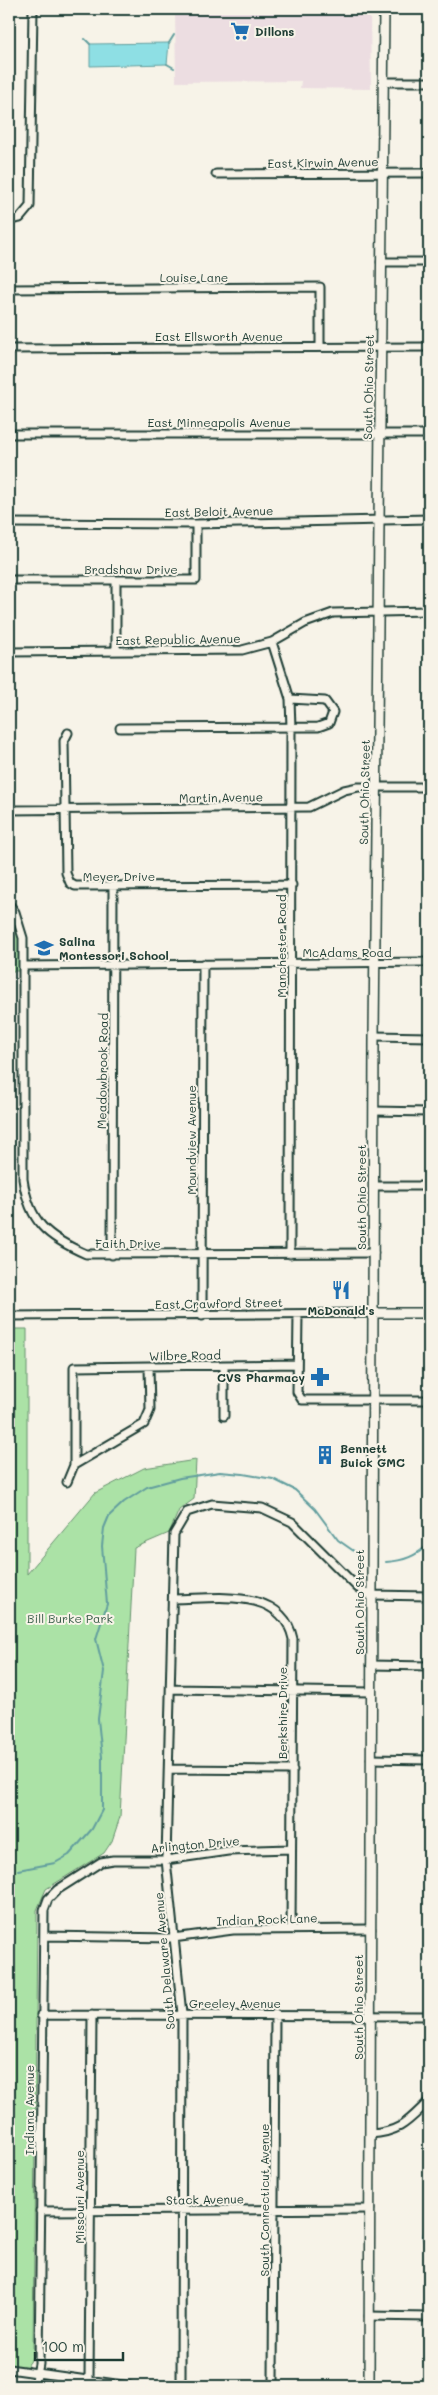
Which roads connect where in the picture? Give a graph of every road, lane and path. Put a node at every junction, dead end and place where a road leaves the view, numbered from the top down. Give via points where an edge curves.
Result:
1 (33, 9) edge
2 (384, 9) edge
3 (383, 82) junction
4 (429, 82) edge
5 (382, 173) junction
6 (429, 173) edge
7 (216, 174) dead end
8 (9, 220) edge
9 (381, 262) junction
10 (429, 262) edge
11 (9, 289) edge
12 (320, 347) junction
13 (380, 347) junction
14 (429, 347) edge
15 (9, 349) edge
16 (380, 433) junction
17 (9, 434) edge
18 (429, 434) edge
19 (379, 519) junction
20 (429, 519) edge
21 (9, 523) edge
22 (196, 524) junction
23 (9, 580) edge
24 (116, 580) junction
25 (379, 611) junction
26 (429, 611) edge
27 (272, 642) junction
28 (116, 651) junction
29 (9, 652) edge
30 (290, 699) junction
31 (120, 728) dead end
32 (291, 728) junction
33 (68, 733) dead end
34 (377, 786) junction
35 (429, 787) edge
36 (292, 807) junction
37 (65, 809) junction
38 (9, 810) edge
39 (292, 885) junction
40 (113, 887) junction
41 (9, 904) edge
42 (375, 962) junction
43 (429, 962) edge
44 (292, 963) junction
45 (204, 964) junction
46 (114, 965) junction
47 (24, 966) junction
48 (374, 1036) junction
49 (429, 1037) edge
50 (374, 1111) junction
51 (429, 1112) edge
52 (374, 1186) junction
53 (429, 1186) edge
54 (374, 1253) junction
55 (202, 1254) junction
56 (290, 1254) junction
57 (112, 1255) junction
58 (373, 1313) junction
59 (429, 1313) edge
60 (298, 1314) junction
61 (9, 1316) edge
62 (202, 1316) junction
63 (297, 1364) junction
64 (224, 1366) junction
65 (149, 1367) junction
66 (373, 1400) junction
67 (429, 1400) edge
68 (224, 1416) dead end
69 (74, 1465) junction
70 (67, 1482) dead end
71 (371, 1595) junction
72 (429, 1596) edge
73 (173, 1599) junction
74 (371, 1665) junction
75 (429, 1666) edge
76 (172, 1689) junction
77 (293, 1690) junction
78 (371, 1692) junction
79 (371, 1759) junction
80 (429, 1760) edge
81 (170, 1769) junction
82 (292, 1770) junction
83 (292, 1850) junction
84 (166, 1860) junction
85 (101, 1862) joint
86 (291, 1928) junction
87 (371, 1929) junction
88 (44, 1936) junction
89 (173, 1938) junction
90 (41, 2014) junction
91 (182, 2014) junction
92 (275, 2014) junction
93 (92, 2015) junction
94 (371, 2015) junction
95 (429, 2016) edge
96 (429, 2101) edge
97 (370, 2134) junction
98 (370, 2209) junction
99 (275, 2210) junction
100 (40, 2211) junction
101 (90, 2211) junction
102 (182, 2211) junction
103 (369, 2316) junction
104 (429, 2317) edge
105 (9, 2368) edge
106 (36, 2373) junction
107 (89, 2380) junction
108 (36, 2386) edge
109 (130, 2386) edge
110 (181, 2386) edge
111 (273, 2386) edge
112 (369, 2386) edge

1 - 8 street via 30,206 20,218
2 - 3 main road, South Ohio Street
3 - 4 street
3 - 5 main road, South Ohio Street
5 - 6 street, East Kirwin Avenue
5 - 7 street, East Kirwin Avenue
5 - 9 main road, South Ohio Street
9 - 10 street
9 - 13 main road, South Ohio Street
11 - 12 street, Louise Lane via 320,287
12 - 13 street, East Ellsworth Avenue
12 - 15 street, East Ellsworth Avenue
13 - 14 street, East Ellsworth Avenue
13 - 16 main road, South Ohio Street
16 - 17 street, East Minneapolis Avenue
16 - 18 street, East Minneapolis Avenue
16 - 19 main road, South Ohio Street
19 - 20 street, East Beloit Avenue
19 - 22 street, East Beloit Avenue
19 - 25 main road, South Ohio Street
21 - 22 street, East Beloit Avenue
22 - 24 street, Bradshaw Drive via 196,580
23 - 24 street, Bradshaw Drive
24 - 28 street
25 - 26 street, East Republic Avenue
25 - 27 street, East Republic Avenue via 321,616
25 - 34 main road, South Ohio Street
27 - 28 street, East Republic Avenue via 242,650
27 - 30 street, Manchester Road
28 - 29 street, East Republic Avenue
30 - 32 street, Manchester Road
30 - 32 street via 320,699 333,712 329,723 324,726
31 - 32 street
32 - 36 street, Manchester Road
33 - 37 street, Meyer Drive via 64,741
34 - 35 street, Martin Avenue
34 - 36 street, Martin Avenue via 344,790 309,807
34 - 42 main road, South Ohio Street
36 - 37 street, Martin Avenue
36 - 39 street, Manchester Road
37 - 38 street, Martin Avenue
37 - 40 street, Meyer Drive via 66,873 70,883 80,887
39 - 40 street, Meyer Drive
39 - 44 street, Manchester Road
40 - 46 street, Meadowbrook Road
41 - 47 street, Faith Drive via 15,912 22,938
42 - 43 street, McAdams Road
42 - 44 street, McAdams Road
42 - 48 main road, South Ohio Street
44 - 45 street, McAdams Road
44 - 56 street, Manchester Road
45 - 46 street, McAdams Road
45 - 55 street, Moundview Avenue
46 - 47 street, McAdams Road
46 - 57 street, Meadowbrook Road
47 - 57 street, Faith Drive via 25,1195 34,1218 60,1243 86,1254
48 - 49 street
48 - 50 main road, South Ohio Street
50 - 51 street
50 - 52 main road, South Ohio Street
52 - 53 street
52 - 54 main road, South Ohio Street
54 - 56 street, Faith Drive
54 - 58 main road, South Ohio Street
55 - 56 street, Faith Drive
55 - 57 street, Faith Drive
55 - 62 street, Moundview Avenue
58 - 59 main road, East Crawford Street
58 - 60 street, East Crawford Street
58 - 66 main road, South Ohio Street
60 - 62 street, East Crawford Street
60 - 63 street
61 - 62 street, East Crawford Street
63 - 64 street, Wilbre Road
63 - 66 street via 297,1392 302,1400
64 - 65 street, Wilbre Road
64 - 68 street
65 - 69 street via 150,1410 144,1424
65 - 69 street, Wilbre Road via 74,1367
66 - 67 street
66 - 71 main road, South Ohio Street
69 - 70 street
71 - 72 street
71 - 73 street, South Delaware Avenue via 358,1588 292,1522 262,1508 212,1504 187,1512 174,1534
71 - 74 main road, South Ohio Street
73 - 76 street, South Delaware Avenue
73 - 77 street, Berkshire Drive via 254,1600 271,1607 291,1628
74 - 75 street
74 - 78 main road, South Ohio Street
76 - 77 street
76 - 81 street, South Delaware Avenue
77 - 78 street
77 - 82 street, Berkshire Drive
78 - 79 main road, South Ohio Street
79 - 80 street
79 - 87 main road, South Ohio Street
81 - 82 street
81 - 84 street, South Delaware Avenue
82 - 83 street, Berkshire Drive
83 - 84 street, Arlington Drive via 228,1851
83 - 86 street, Berkshire Drive
84 - 85 street, Arlington Drive
84 - 89 street, South Delaware Avenue
85 - 88 street, Indiana Avenue via 48,1899 44,1910
86 - 87 street, Indian Rock Lane
86 - 89 street, Indian Rock Lane via 233,1930
87 - 94 main road, South Ohio Street
88 - 89 street, Indian Rock Lane
88 - 90 street, Indiana Avenue
89 - 91 street, South Delaware Avenue
90 - 93 street, Greeley Avenue
90 - 100 street, Indiana Avenue
91 - 92 street, Greeley Avenue
91 - 93 street, Greeley Avenue
91 - 102 street, South Delaware Avenue
92 - 94 street, Greeley Avenue
92 - 99 street, South Connecticut Avenue
93 - 101 street, Missouri Avenue
94 - 95 street, Greeley Avenue
94 - 97 main road, South Ohio Street
96 - 97 street via 389,2133
97 - 98 main road, South Ohio Street
98 - 99 street, Stack Avenue
98 - 103 main road, South Ohio Street
99 - 102 street, Stack Avenue
99 - 111 street, South Connecticut Avenue
100 - 101 street, Stack Avenue
100 - 106 street, Indiana Avenue via 39,2364
101 - 102 street, Stack Avenue
101 - 107 street, Missouri Avenue
102 - 110 street, South Delaware Avenue
103 - 104 street
103 - 112 main road, South Ohio Street
105 - 106 street
106 - 107 street
106 - 108 street, Indiana Avenue
107 - 109 street

